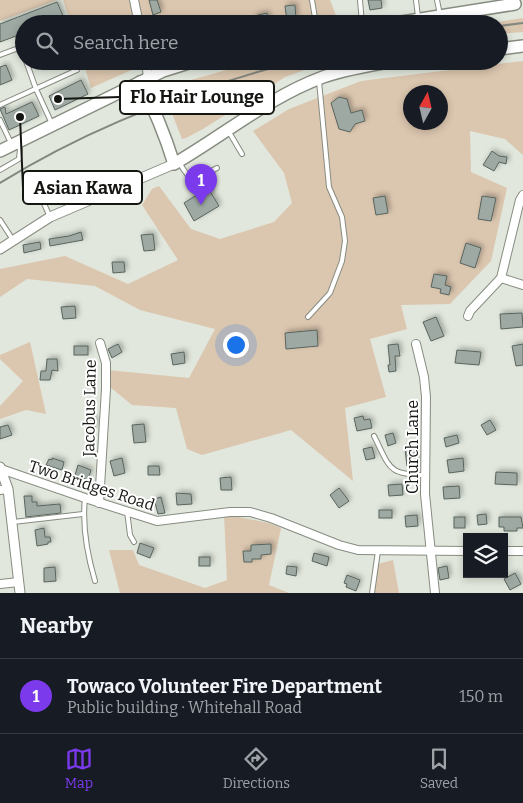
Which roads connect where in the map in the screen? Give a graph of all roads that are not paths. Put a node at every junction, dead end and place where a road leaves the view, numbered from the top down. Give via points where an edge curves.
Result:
1 (134, 0) edge
2 (312, 0) edge
3 (360, 0) edge
4 (416, 0) edge
5 (437, 0) edge
6 (517, 2) edge
7 (137, 15) edge
8 (314, 15) edge
9 (361, 15) edge
10 (418, 15) edge
11 (440, 15) edge
12 (446, 15) edge
13 (523, 46) edge
14 (508, 48) edge
15 (15, 50) edge
16 (0, 55) edge
17 (29, 70) edge
18 (77, 70) dead end
19 (145, 70) edge
20 (166, 70) edge
21 (348, 70) edge
22 (319, 79) junction
23 (144, 80) junction
24 (36, 89) junction
25 (0, 105) edge
26 (0, 120) edge
27 (52, 124) junction
28 (227, 131) junction
29 (14, 143) junction
30 (0, 151) edge
31 (242, 154) dead end
32 (176, 162) junction
33 (217, 168) dead end
34 (0, 170) edge
35 (36, 186) dead end
36 (523, 195) edge
37 (50, 217) junction
38 (0, 220) edge
39 (13, 240) junction
40 (0, 249) edge
41 (501, 278) junction
42 (523, 285) edge
43 (468, 316) dead end
44 (308, 317) dead end
45 (100, 343) dead end
46 (416, 344) dead end
47 (374, 436) dead end
48 (1, 468) edge
49 (425, 475) junction
50 (4, 490) edge
51 (85, 498) junction
52 (99, 503) junction
53 (127, 511) junction
54 (83, 514) junction
55 (11, 522) junction
56 (134, 542) dead end
57 (378, 551) junction
58 (430, 551) junction
59 (463, 551) edge
60 (508, 551) edge
61 (523, 551) edge
62 (96, 581) dead end
63 (18, 582) junction
64 (0, 584) edge
65 (20, 593) edge
66 (372, 593) edge
67 (435, 593) edge

1 - 7 street
2 - 8 lane
3 - 9 lane
4 - 10 lane
5 - 11 lane
6 - 12 main road
13 - 14 main road
15 - 16 lane
17 - 24 lane
18 - 24 lane
19 - 23 street
20 - 23 main road
21 - 22 main road
22 - 28 main road via 277,98
22 - 44 lane via 329,187 342,218 345,241 342,261 330,293
23 - 27 main road
23 - 32 main road
24 - 25 lane
24 - 27 lane
26 - 29 lane
27 - 29 main road
28 - 31 lane
28 - 32 main road
29 - 30 main road
29 - 34 lane via 20,150 19,159
32 - 33 lane via 187,176 196,180
32 - 37 street
35 - 37 lane
36 - 41 street
37 - 39 street
38 - 39 lane
39 - 40 street
41 - 42 street
41 - 43 street
45 - 52 street, Jacobus Lane via 106,363 106,389
46 - 49 street, Church Lane via 426,397
47 - 49 lane via 392,470
48 - 50 street
48 - 51 street, Two Bridges Road
49 - 58 street, Church Lane
50 - 55 street
51 - 52 street, Two Bridges Road
51 - 54 lane
52 - 53 street, Two Bridges Road
53 - 56 lane
53 - 57 street, Two Bridges Road via 165,521 250,512 352,549
54 - 55 lane
54 - 62 lane via 87,549
55 - 63 street
57 - 58 street, Two Bridges Road
57 - 66 lane
58 - 59 street, Two Bridges Road
58 - 67 street, Church Lane
60 - 61 street
63 - 64 street
63 - 65 street

